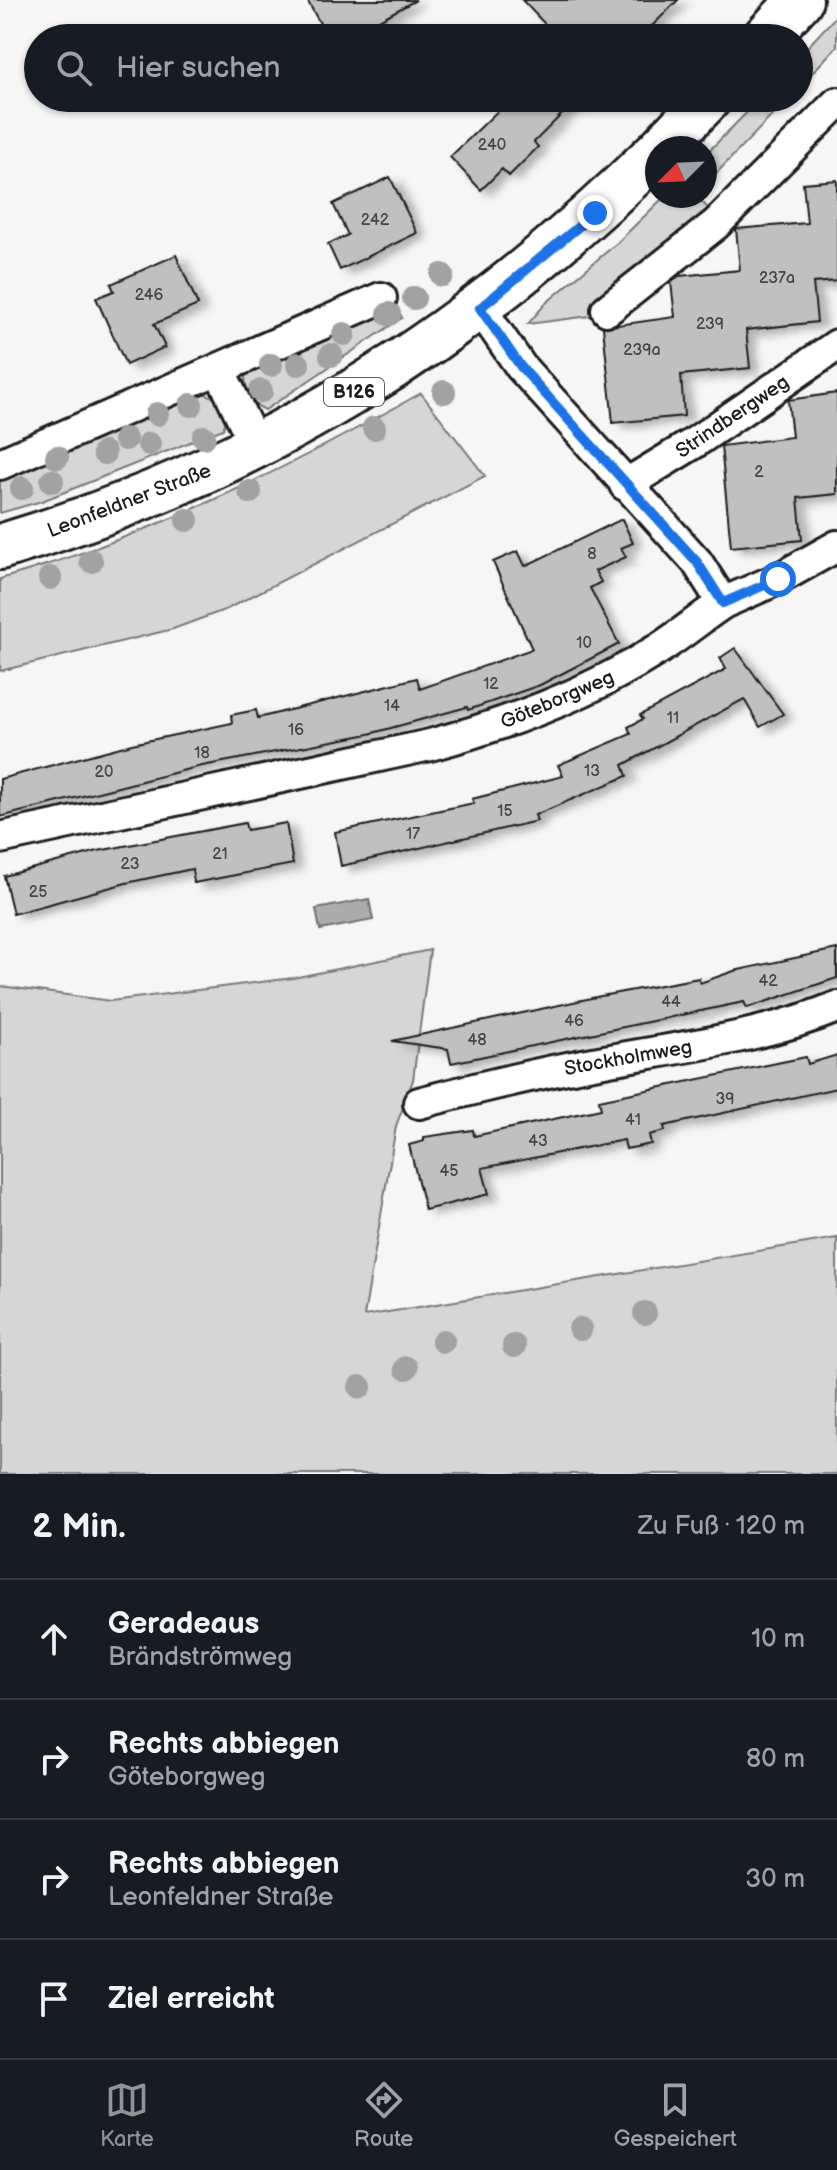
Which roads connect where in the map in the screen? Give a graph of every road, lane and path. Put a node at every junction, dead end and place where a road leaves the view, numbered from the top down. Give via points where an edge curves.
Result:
1 (800, 0) edge
2 (778, 24) edge
3 (837, 103) edge
4 (696, 112) edge
5 (672, 136) edge
6 (645, 163) edge
7 (381, 298) dead end
8 (480, 308) junction
9 (607, 310) dead end
10 (837, 345) edge
11 (219, 369) junction
12 (256, 447) junction
13 (0, 464) edge
14 (625, 485) junction
15 (837, 546) edge
16 (0, 547) edge
17 (723, 603) junction
18 (0, 838) edge
19 (837, 1007) edge
20 (419, 1103) dead end

1 - 2 main road
3 - 9 street via 716,224
4 - 5 main road, Leonfeldner Straße / B126
6 - 8 main road, Leonfeldner Straße / B126
7 - 11 street
8 - 12 main road, Leonfeldner Straße / B126 via 342,400
8 - 14 street via 521,367
10 - 14 street, Strindbergweg
11 - 12 street
11 - 13 street
12 - 16 main road, Leonfeldner Straße / B126 via 120,508
14 - 17 street via 697,562
15 - 17 street, Göteborgweg
17 - 18 street, Göteborgweg via 607,679 496,726
19 - 20 street, Stockholmweg via 720,1040 564,1068

